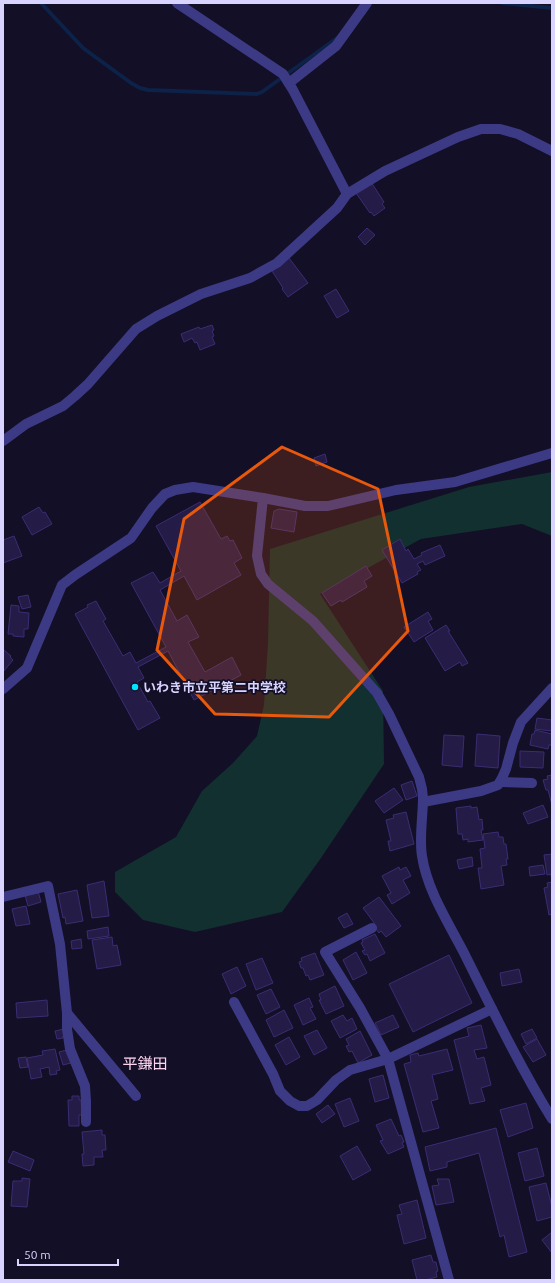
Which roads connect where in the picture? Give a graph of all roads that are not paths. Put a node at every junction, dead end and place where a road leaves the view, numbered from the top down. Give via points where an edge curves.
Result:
1 (177, 3) edge
2 (366, 3) edge
3 (286, 79) junction
4 (552, 151) edge
5 (348, 194) junction
6 (3, 441) edge
7 (552, 453) edge
8 (263, 498) junction
9 (552, 688) edge
10 (3, 689) edge
11 (500, 782) junction
12 (532, 783) dead end
13 (423, 802) junction
14 (3, 897) edge
15 (372, 928) dead end
16 (234, 1002) dead end
17 (492, 1009) junction
18 (67, 1013) junction
19 (388, 1060) junction
20 (136, 1096) dead end
21 (552, 1119) edge
22 (86, 1122) dead end
23 (449, 1280) edge

1 - 3 street via 278,69
2 - 3 street via 336,46
3 - 5 street
4 - 5 street via 518,134 500,129 481,129 385,171
5 - 6 street via 337,208 278,263 250,278 195,297 136,328 75,396 62,406 26,424
7 - 8 street via 455,482 396,490 328,506 305,506
8 - 10 street via 193,487 165,494 131,538 74,575 62,586 27,668
8 - 13 street via 257,556 261,574 268,584 313,622 377,693 419,778
9 - 11 street via 521,722
11 - 12 street
11 - 13 street via 481,791
13 - 17 street via 421,852 428,880
14 - 18 street via 48,886 60,944
15 - 19 street via 325,952 360,1008
16 - 19 street via 280,1091 290,1102 299,1106 306,1106 318,1100 336,1080 350,1070
17 - 19 street
17 - 21 street
18 - 20 street
18 - 22 street via 70,1049 84,1086
19 - 23 street

